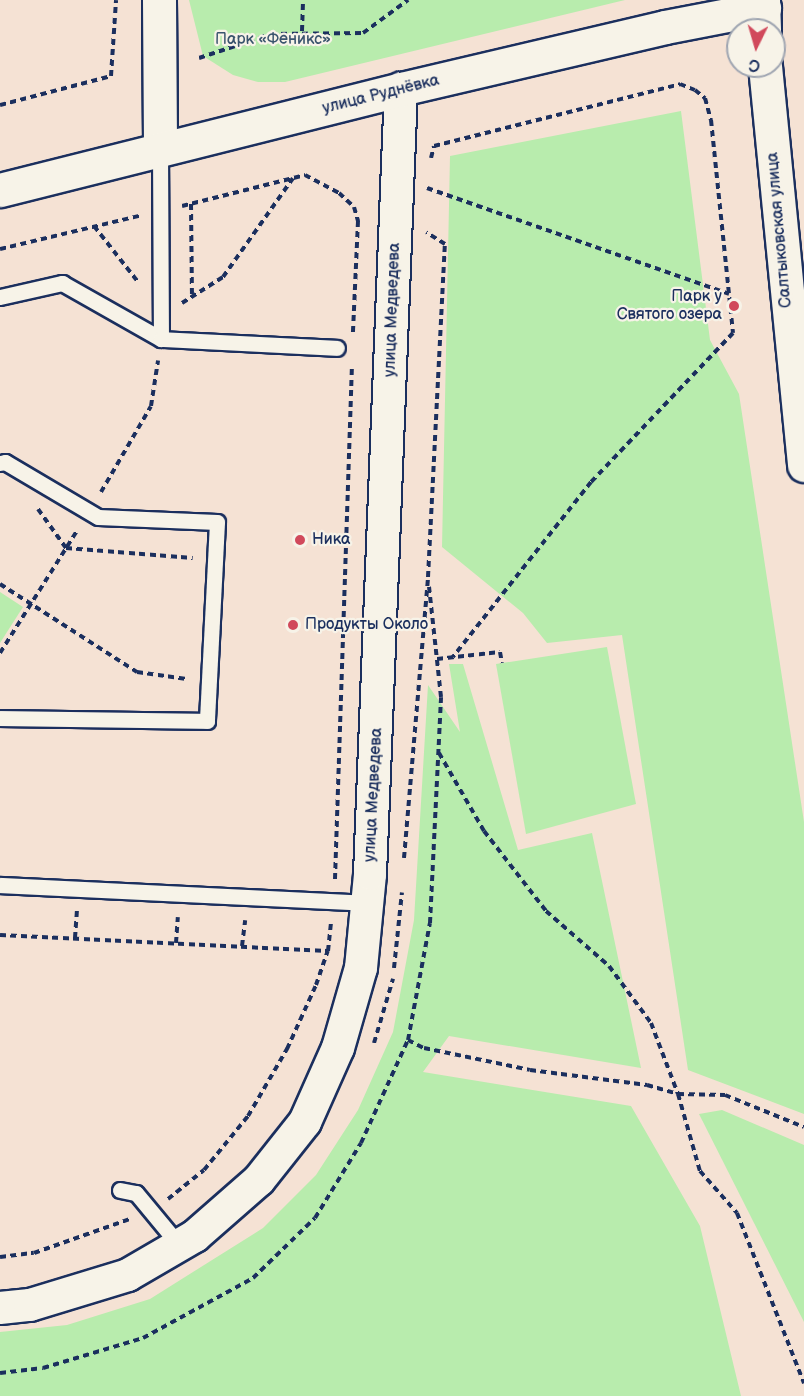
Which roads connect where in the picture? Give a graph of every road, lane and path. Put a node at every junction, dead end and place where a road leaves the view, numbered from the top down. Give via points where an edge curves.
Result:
1 (116, 0) edge
2 (159, 0) edge
3 (303, 0) edge
4 (408, 0) edge
5 (764, 13) edge
6 (302, 31) junction
7 (199, 58) dead end
8 (766, 78) edge
9 (401, 89) junction
10 (0, 105) edge
11 (434, 146) dead end
12 (160, 150) junction
13 (305, 175) dead end
14 (293, 178) dead end
15 (425, 187) dead end
16 (0, 190) edge
17 (191, 204) dead end
18 (94, 226) dead end
19 (729, 294) junction
20 (0, 297) edge
21 (192, 297) junction
22 (161, 314) junction
23 (353, 335) dead end
24 (161, 339) junction
25 (337, 348) dead end
26 (352, 358) dead end
27 (0, 463) edge
28 (804, 465) edge
29 (89, 511) junction
30 (428, 577) dead end
31 (0, 584) edge
32 (32, 603) junction
33 (0, 653) edge
34 (453, 657) junction
35 (437, 659) junction
36 (502, 663) dead end
37 (209, 681) junction
38 (0, 718) edge
39 (438, 752) junction
40 (0, 885) edge
41 (334, 901) junction
42 (368, 903) junction
43 (0, 935) edge
44 (328, 951) junction
45 (408, 1040) junction
46 (678, 1094) junction
47 (804, 1126) edge
48 (120, 1190) dead end
49 (154, 1210) junction
50 (179, 1245) junction
51 (0, 1257) edge
52 (0, 1308) edge
53 (0, 1373) edge
54 (804, 1383) edge

1 - 10 path via 111,76
2 - 12 street
3 - 6 path
4 - 6 path via 363,33
5 - 9 street, улица Руднёвка via 665,27
6 - 7 path via 271,34
8 - 28 street, Салтыковская улица
9 - 12 street, улица Руднёвка
9 - 42 street, улица Медведева
11 - 19 path via 680,84 694,90 705,98 711,120
12 - 16 street, улица Руднёвка
12 - 22 lane
13 - 23 path via 339,193 354,207 358,221
14 - 21 path via 223,277
15 - 19 path
17 - 21 path
18 - 22 path
19 - 34 path via 733,333 591,482
20 - 24 lane via 62,283
21 - 22 path
22 - 24 lane
24 - 25 lane
24 - 29 path via 151,406
26 - 41 path
27 - 29 lane via 5,462
29 - 32 path
29 - 37 lane via 98,517 217,522
30 - 35 path
31 - 32 path
32 - 33 path
32 - 37 path via 137,672
34 - 35 path
34 - 36 path via 500,652
35 - 39 path via 441,697
37 - 38 lane via 207,721
39 - 45 path via 430,923
39 - 46 path via 484,831 546,911 609,966 651,1023
40 - 41 lane
41 - 42 lane
41 - 44 path
42 - 50 street, улица Медведева via 361,968 338,1048 305,1122 259,1180
43 - 44 path
44 - 49 path via 287,1049 248,1116 204,1170
45 - 46 path via 424,1048 530,1070 647,1085
45 - 53 path via 361,1143 315,1218 252,1278 143,1338 42,1368
46 - 47 path via 724,1095
46 - 54 path via 700,1171 737,1213
48 - 49 lane via 136,1193
49 - 50 lane
49 - 51 path via 34,1253
50 - 52 street, улица Медведева via 128,1275 30,1305

